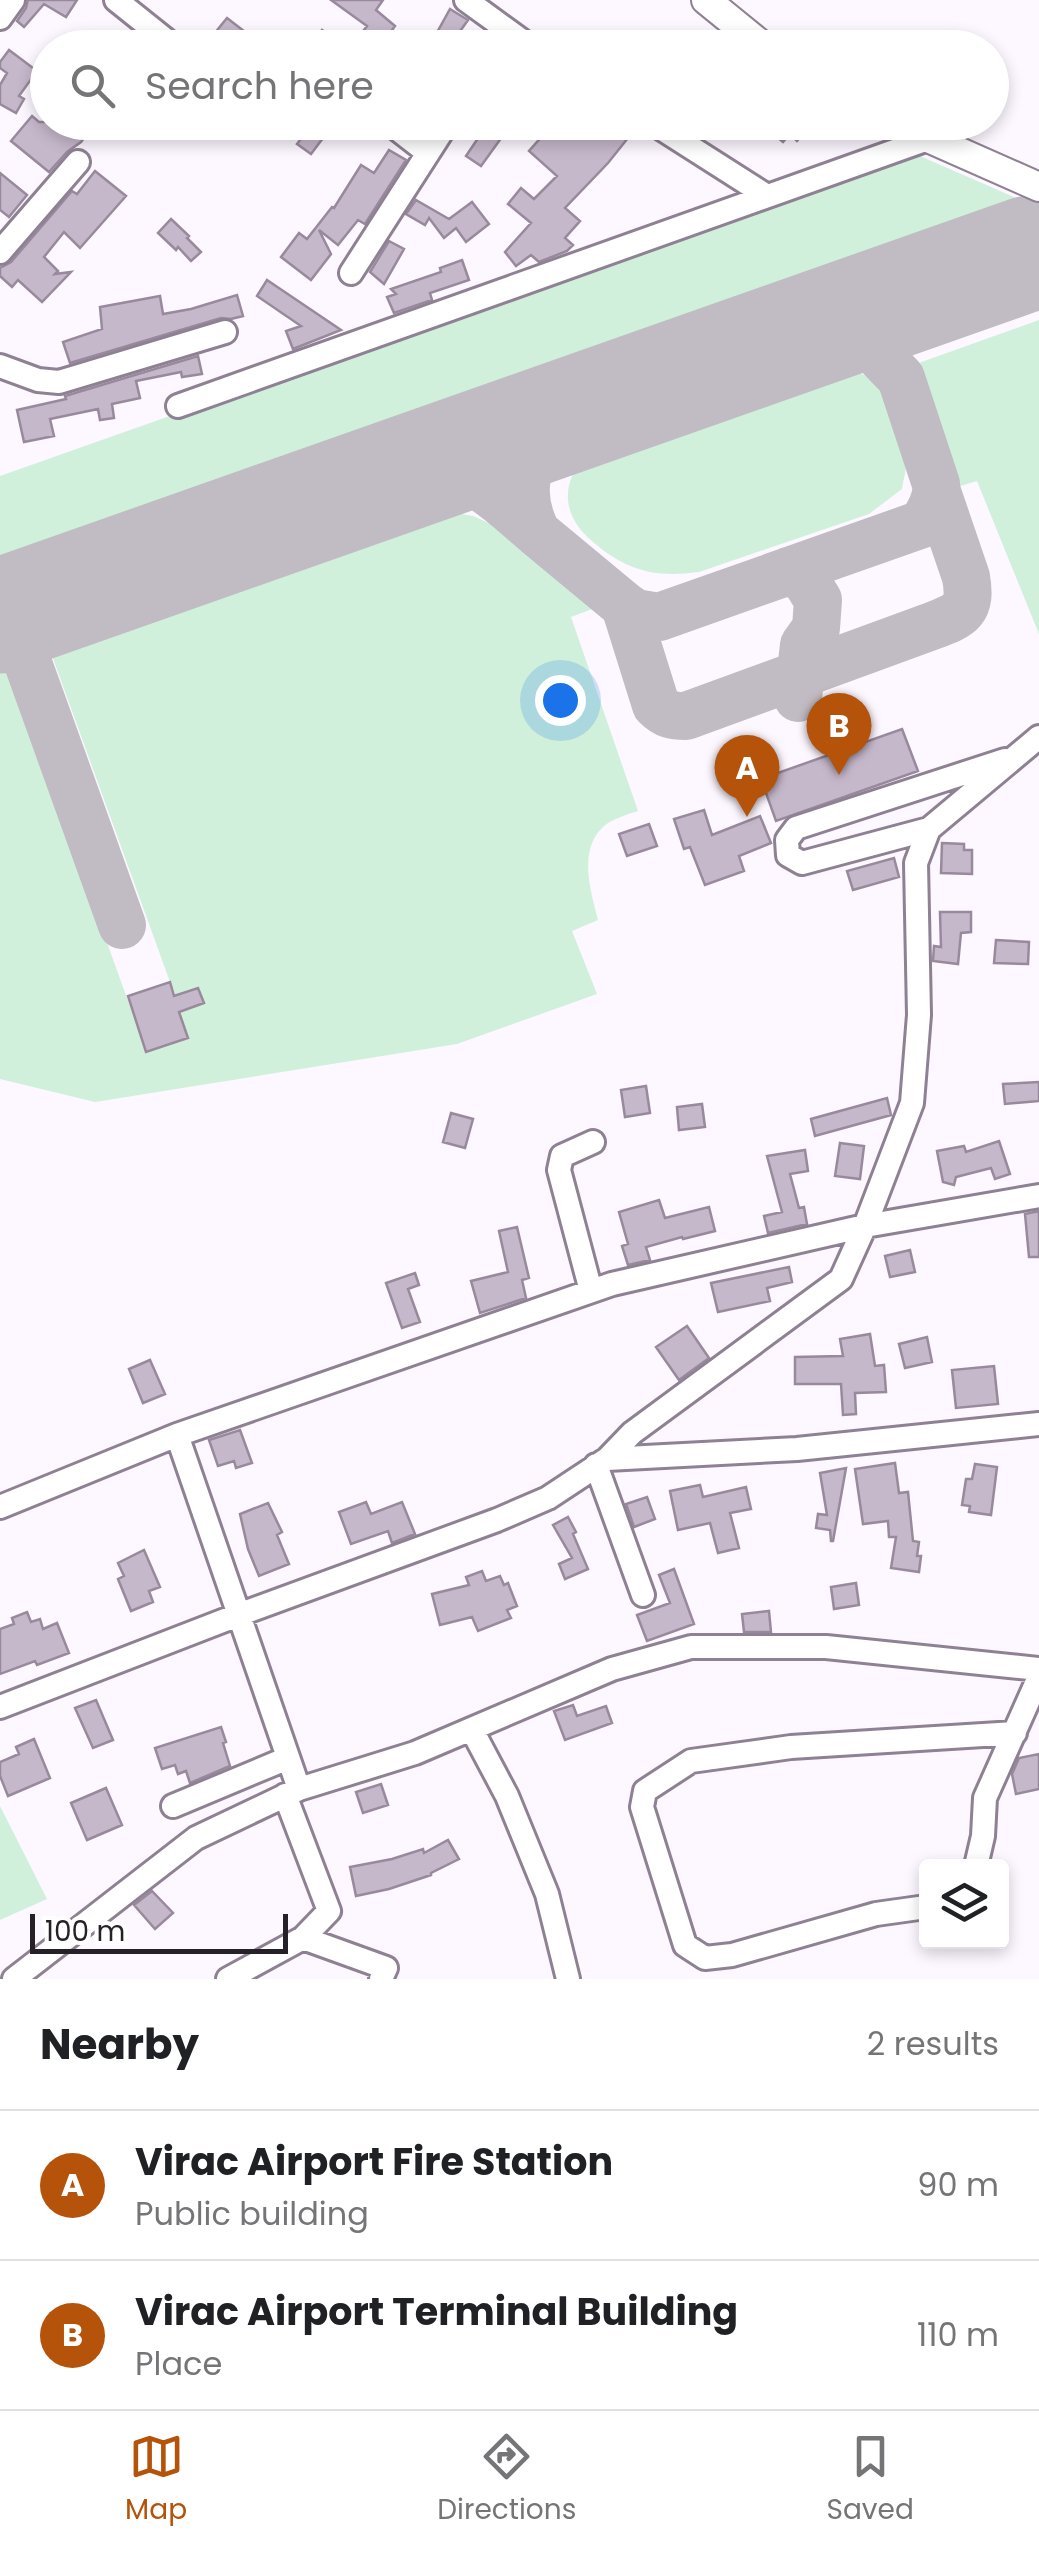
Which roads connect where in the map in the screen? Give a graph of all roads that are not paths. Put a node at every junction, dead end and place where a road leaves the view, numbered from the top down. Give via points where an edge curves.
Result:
1 (13, 0) edge
2 (116, 0) edge
3 (466, 0) edge
4 (706, 0) edge
5 (0, 18) edge
6 (154, 30) edge
7 (493, 30) edge
8 (743, 30) edge
9 (411, 140) edge
10 (436, 140) edge
11 (678, 140) edge
12 (922, 140) edge
13 (933, 140) edge
14 (428, 153) junction
15 (78, 162) dead end
16 (1039, 187) edge
17 (767, 196) junction
18 (0, 252) edge
19 (351, 273) dead end
20 (224, 332) dead end
21 (0, 366) edge
22 (178, 406) dead end
23 (1039, 737) edge
24 (1018, 756) junction
25 (929, 829) junction
26 (593, 1142) dead end
27 (1039, 1196) edge
28 (865, 1226) junction
29 (592, 1291) junction
30 (1039, 1424) edge
31 (177, 1435) junction
32 (602, 1462) junction
33 (0, 1507) edge
34 (643, 1594) dead end
35 (238, 1615) junction
36 (1039, 1669) edge
37 (1039, 1677) edge
38 (0, 1707) edge
39 (472, 1730) junction
40 (1015, 1733) junction
41 (288, 1758) junction
42 (292, 1792) junction
43 (174, 1806) dead end
44 (977, 1859) edge
45 (919, 1908) edge
46 (303, 1938) junction
47 (14, 1979) edge
48 (228, 1979) edge
49 (381, 1979) edge
50 (568, 1979) edge

1 - 5 street
2 - 6 street
3 - 7 street
4 - 8 main road
9 - 14 street
10 - 14 street
11 - 17 street
12 - 17 street
13 - 16 main road
14 - 19 street
15 - 18 street
17 - 22 street
20 - 21 street via 59,382
23 - 24 street
24 - 25 street
24 - 25 street via 796,828 787,840 788,854 802,863
25 - 28 street via 916,863 919,1015 912,1104
26 - 29 street via 562,1156 558,1170
27 - 28 street
28 - 29 street
28 - 32 street via 841,1279
29 - 31 street
30 - 32 street
31 - 33 street
31 - 35 street
32 - 34 street
32 - 35 street via 548,1498 498,1520
35 - 38 street
35 - 41 street
36 - 39 street via 826,1647 690,1647 612,1670
37 - 40 street
39 - 42 street
39 - 50 street via 547,1894
40 - 44 street via 986,1798
40 - 45 street via 791,1747 691,1762 645,1791 642,1806 685,1945 705,1958
41 - 42 street
41 - 43 street
42 - 46 street via 329,1911
42 - 47 street via 196,1838
46 - 48 street
46 - 49 street via 386,1968

